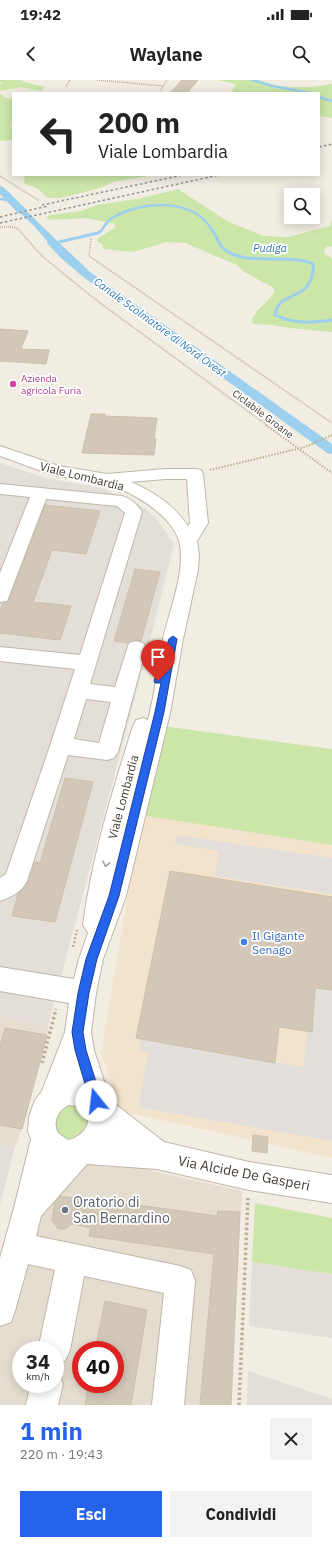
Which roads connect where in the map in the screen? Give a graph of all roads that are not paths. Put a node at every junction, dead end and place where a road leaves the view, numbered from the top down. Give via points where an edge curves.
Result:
1 (0, 451) edge
2 (105, 479) junction
3 (0, 489) edge
4 (40, 493) junction
5 (188, 541) junction
6 (0, 596) edge
7 (136, 648) dead end
8 (0, 654) edge
9 (87, 663) junction
10 (79, 690) junction
11 (123, 696) junction
12 (61, 746) junction
13 (0, 891) edge
14 (0, 979) edge
15 (72, 991) junction
16 (78, 1032) junction
17 (52, 1100) junction
18 (98, 1106) junction
19 (45, 1139) junction
20 (81, 1152) junction
21 (157, 1155) junction
22 (332, 1189) edge
23 (29, 1208) junction
24 (18, 1247) junction
25 (73, 1258) junction
26 (0, 1311) edge
27 (56, 1341) edge
28 (45, 1393) edge
29 (42, 1405) edge
30 (168, 1405) edge

1 - 2 street, Viale Lombardia via 56,470
2 - 5 street, Viale Lombardia via 125,485 155,500 176,520
2 - 5 street via 195,474 199,523
3 - 4 street
4 - 6 street
4 - 9 street via 122,501 134,512
5 - 15 street, Viale Lombardia via 189,570 160,712 114,896 81,956
7 - 11 street
8 - 9 street
9 - 10 street
10 - 11 street
10 - 12 street
11 - 12 street via 107,752
12 - 13 street via 15,882
14 - 15 street
15 - 16 street, Viale Lombardia
16 - 17 street, Viale Lombardia
16 - 18 street, Viale Lombardia
17 - 18 street via 59,1094 78,1091 88,1094
17 - 19 street via 42,1117
18 - 20 street via 102,1127 100,1133 94,1142
18 - 21 street, Via Alcide De Gasperi
19 - 20 street via 59,1152
19 - 23 street
20 - 21 street, Via Alcide De Gasperi
20 - 23 street
21 - 22 street, Via Alcide De Gasperi via 249,1176
23 - 24 street
24 - 25 street
24 - 26 street
25 - 27 street
25 - 30 street via 180,1281
28 - 29 street

